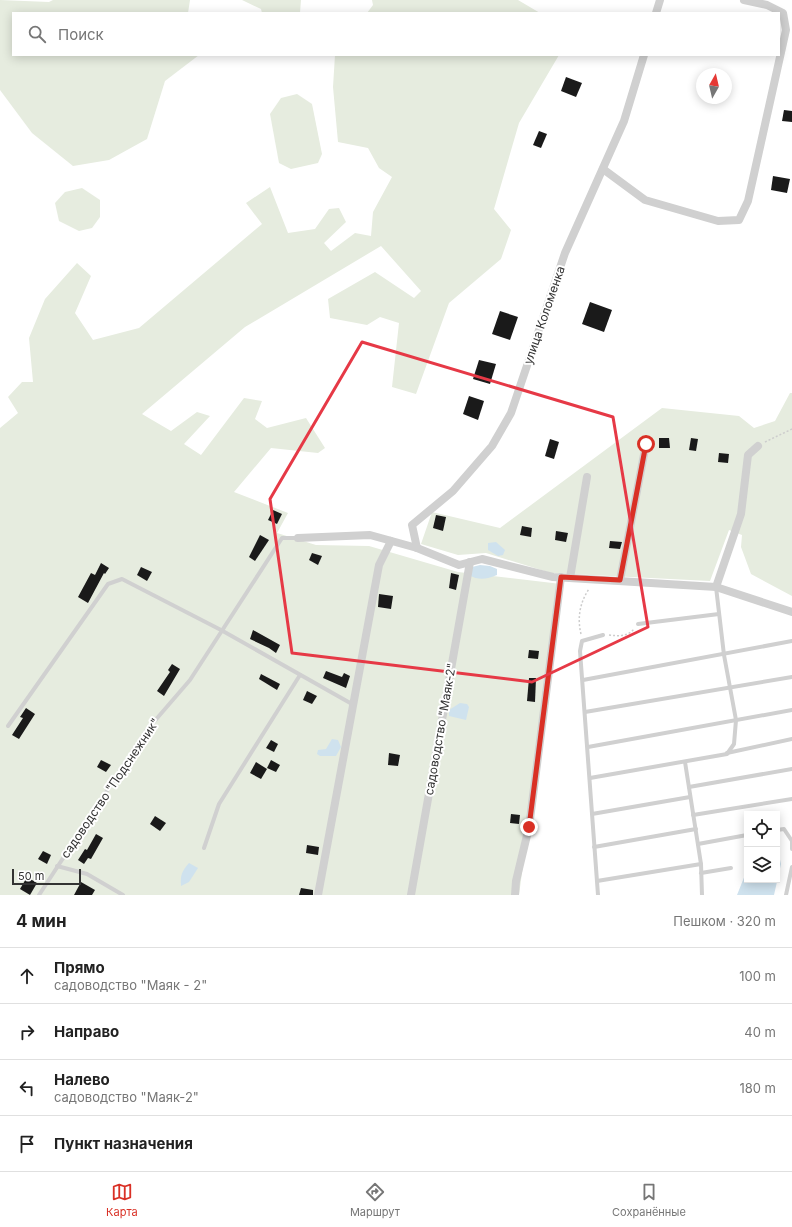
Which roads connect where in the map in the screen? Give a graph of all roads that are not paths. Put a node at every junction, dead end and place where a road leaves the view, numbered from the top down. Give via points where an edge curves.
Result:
1 (660, 0) edge
2 (744, 0) edge
3 (656, 12) edge
4 (644, 56) edge
5 (603, 169) junction
6 (646, 444) dead end
7 (758, 446) road end
8 (588, 477) dead end
9 (298, 538) joint
10 (391, 541) junction
11 (417, 548) junction
12 (470, 562) junction
13 (561, 577) junction
14 (570, 578) junction
15 (620, 580) junction
16 (716, 587) junction
17 (792, 612) edge
18 (719, 614) junction
19 (638, 624) road end
20 (222, 630) junction
21 (603, 635) road end
22 (792, 641) edge
23 (724, 655) junction
24 (300, 675) junction
25 (792, 677) edge
26 (583, 680) junction
27 (730, 687) junction
28 (352, 704) junction
29 (792, 710) edge
30 (585, 712) junction
31 (736, 720) junction
32 (8, 726) dead end
33 (792, 739) edge
34 (588, 747) junction
35 (727, 754) junction
36 (685, 762) junction
37 (792, 769) edge
38 (590, 778) junction
39 (689, 787) junction
40 (690, 797) junction
41 (792, 799) edge
42 (592, 814) junction
43 (693, 815) junction
44 (696, 829) junction
45 (780, 830) edge
46 (744, 836) edge
47 (698, 844) junction
48 (594, 847) junction
49 (204, 848) dead end
50 (792, 849) edge
51 (702, 864) junction
52 (57, 866) junction
53 (792, 867) edge
54 (731, 868) dead end
55 (701, 874) junction
56 (597, 881) junction
57 (39, 895) edge
58 (123, 895) edge
59 (318, 895) edge
60 (411, 895) edge
61 (515, 895) edge
62 (598, 895) edge
63 (702, 895) edge
64 (786, 895) edge

1 - 3 street
2 - 5 street via 767,5 782,13 786,30 748,201 740,220 718,221 646,200
4 - 5 street, улица Коломенка via 624,120
5 - 11 street, улица Коломенка via 565,253 511,413 492,446 463,480 412,525
6 - 15 street
7 - 16 street via 748,455 741,514
8 - 14 street
9 - 10 street via 370,536
9 - 20 lane, садоводство "Подснежник" via 282,538
10 - 11 street
10 - 28 street via 379,565
11 - 12 street via 459,565
12 - 13 street via 482,559
12 - 60 street, садоводство "Маяк-2"
13 - 14 street
13 - 61 street via 529,827
14 - 15 street
15 - 16 street
16 - 17 street
16 - 18 lane
18 - 19 lane
18 - 23 lane
20 - 24 lane
20 - 32 lane via 122,579 108,584
20 - 52 lane, садоводство "Подснежник" via 190,680 146,732
21 - 26 lane via 582,641 580,651
22 - 23 lane
23 - 26 lane
23 - 27 lane
24 - 28 lane
24 - 49 lane via 219,804
25 - 27 lane
26 - 30 lane
27 - 30 lane
27 - 31 lane
28 - 59 street
29 - 31 lane
30 - 34 lane
31 - 34 lane
31 - 35 lane via 734,744
33 - 35 lane
34 - 38 lane
35 - 36 lane
36 - 38 lane
36 - 39 lane
37 - 39 lane
38 - 42 lane
39 - 40 lane
40 - 42 lane
40 - 43 lane
41 - 43 lane
42 - 48 lane
43 - 44 lane
44 - 47 lane
44 - 48 lane
45 - 50 lane via 784,829 792,841
46 - 47 lane
47 - 51 lane
48 - 56 lane
51 - 55 lane
51 - 56 lane
52 - 57 lane, садоводство "Подснежник"
52 - 58 lane via 87,874
53 - 64 lane
54 - 55 lane
55 - 63 lane
56 - 62 lane

